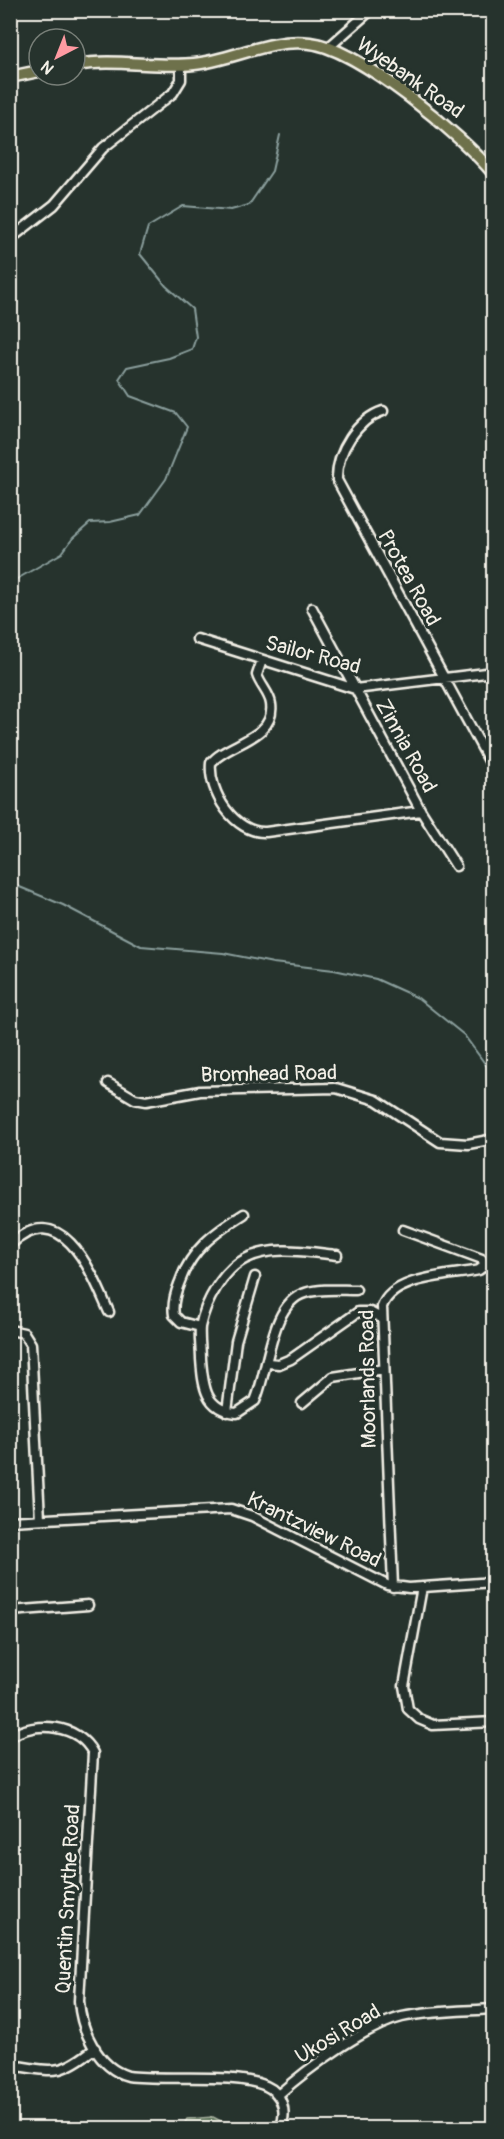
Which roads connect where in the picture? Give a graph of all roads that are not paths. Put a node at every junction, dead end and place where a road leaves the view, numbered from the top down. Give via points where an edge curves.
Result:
1 (371, 10) edge
2 (329, 47) junction
3 (87, 64) edge
4 (181, 64) junction
5 (27, 73) edge
6 (10, 77) edge
7 (494, 174) edge
8 (10, 239) edge
9 (383, 411) dead end
10 (312, 608) dead end
11 (196, 639) dead end
12 (262, 660) junction
13 (494, 672) edge
14 (444, 678) junction
15 (355, 689) junction
16 (494, 770) edge
17 (421, 812) junction
18 (456, 866) dead end
19 (108, 1083) dead end
20 (494, 1139) edge
21 (244, 1214) dead end
22 (402, 1230) dead end
23 (10, 1245) edge
24 (337, 1255) dead end
25 (255, 1277) dead end
26 (356, 1290) dead end
27 (109, 1312) dead end
28 (381, 1318) junction
29 (200, 1327) junction
30 (10, 1330) edge
31 (268, 1363) junction
32 (384, 1369) junction
33 (302, 1403) dead end
34 (227, 1412) junction
35 (40, 1519) junction
36 (10, 1521) edge
37 (494, 1582) edge
38 (393, 1587) junction
39 (422, 1587) junction
40 (88, 1605) dead end
41 (10, 1611) edge
42 (494, 1722) edge
43 (10, 1737) edge
44 (494, 2009) edge
45 (95, 2048) junction
46 (10, 2065) edge
47 (278, 2095) junction
48 (280, 2128) edge

1 - 2 street
2 - 4 main road, Wyebank Road via 287,43
2 - 7 main road, Wyebank Road via 374,72 434,116
3 - 4 main road, Wyebank Road via 127,61
4 - 8 street via 181,80 173,93 103,148 54,205
5 - 6 main road
9 - 14 street, Protea Road via 372,414 357,428 341,460 337,480
10 - 15 street, Zinnia Road
11 - 12 street, Sailor Road
12 - 15 street, Sailor Road
12 - 17 street via 257,675 272,704 267,722 250,740 217,755 211,763 213,783 240,825 248,831 266,832
13 - 14 street, Sailor Road
14 - 15 street, Sailor Road
14 - 16 street, Protea Road
15 - 17 street, Zinnia Road
17 - 18 street, Zinnia Road
19 - 20 street, Bromhead Road via 146,1101 200,1091 336,1088 376,1100 440,1142 468,1144
21 - 29 street via 204,1241 184,1268 174,1297 174,1315 180,1322
22 - 28 street, Moorlands Road via 482,1259 485,1265 479,1270 438,1276 396,1289 384,1300
23 - 27 street via 34,1228 69,1241 87,1262
24 - 29 street via 268,1252 246,1258 219,1282
25 - 34 street via 236,1341
26 - 31 street via 320,1290 292,1299 280,1313
28 - 31 street via 370,1312 358,1312 291,1359
28 - 32 street, Moorlands Road
29 - 34 street via 206,1392 214,1406
30 - 35 street via 24,1333 31,1344
31 - 34 street via 255,1401 243,1411
32 - 33 street via 333,1377
32 - 38 street, Moorlands Road
35 - 36 street, Krantzview Road
35 - 38 street, Krantzview Road via 231,1509
37 - 39 street, Krantzview Road
38 - 39 street, Krantzview Road
39 - 42 street via 404,1686 408,1709 418,1719 433,1725
40 - 41 street
43 - 45 street, Quentin Smythe Road via 33,1727 53,1727 80,1739 93,1753 79,2001 83,2024
44 - 47 street, Ukosi Road via 403,2017 387,2022
45 - 46 street via 60,2071
45 - 47 street, Quentin Smythe Road via 111,2068 128,2076 251,2082 263,2084
47 - 48 street via 284,2115

